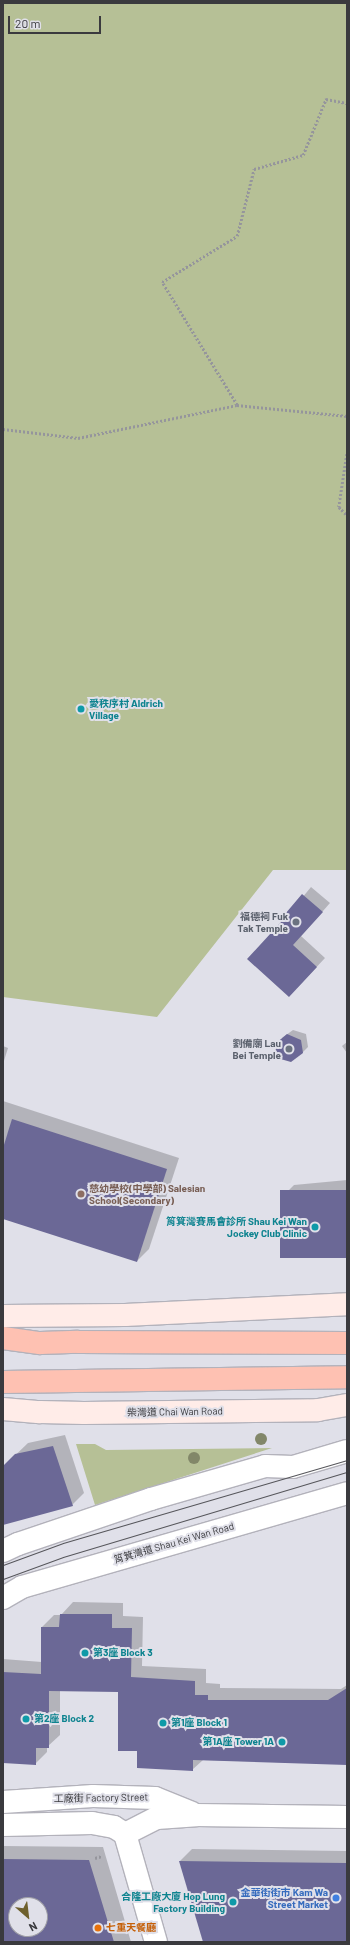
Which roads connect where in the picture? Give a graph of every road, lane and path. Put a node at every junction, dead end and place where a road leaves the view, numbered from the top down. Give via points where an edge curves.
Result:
1 (347, 103) edge
2 (237, 405) junction
3 (347, 416) edge
4 (3, 430) edge
5 (347, 454) edge
6 (347, 516) edge
7 (347, 1304) edge
8 (3, 1316) edge
9 (3, 1338) edge
10 (347, 1343) edge
11 (347, 1377) edge
12 (3, 1382) edge
13 (347, 1405) edge
14 (3, 1409) edge
15 (347, 1451) edge
16 (347, 1493) edge
17 (3, 1552) edge
18 (3, 1598) edge
19 (3, 1802) edge
20 (196, 1815) junction
21 (347, 1817) edge
22 (3, 1825) edge
23 (125, 1834) junction
24 (156, 1942) edge

1 - 2 path via 326,99 303,155 254,169 237,236 162,282
2 - 3 path
2 - 4 path via 78,438
5 - 6 path via 339,507
7 - 8 main road via 125,1315
9 - 10 highway via 40,1343
11 - 12 highway
13 - 14 main road, 柴灣道 Chai Wan Road via 318,1410 84,1413
15 - 17 street via 293,1467 265,1466 151,1499 18,1544
16 - 18 street, 筲箕灣道 Shau Kei Wan Road via 22,1587
19 - 20 street, 工廠街 Factory Street via 93,1796 155,1798
20 - 21 street, 工廠街 Factory Street
20 - 23 street, 工廠街 Factory Street via 157,1818
22 - 23 street via 92,1823 114,1827
23 - 24 street

